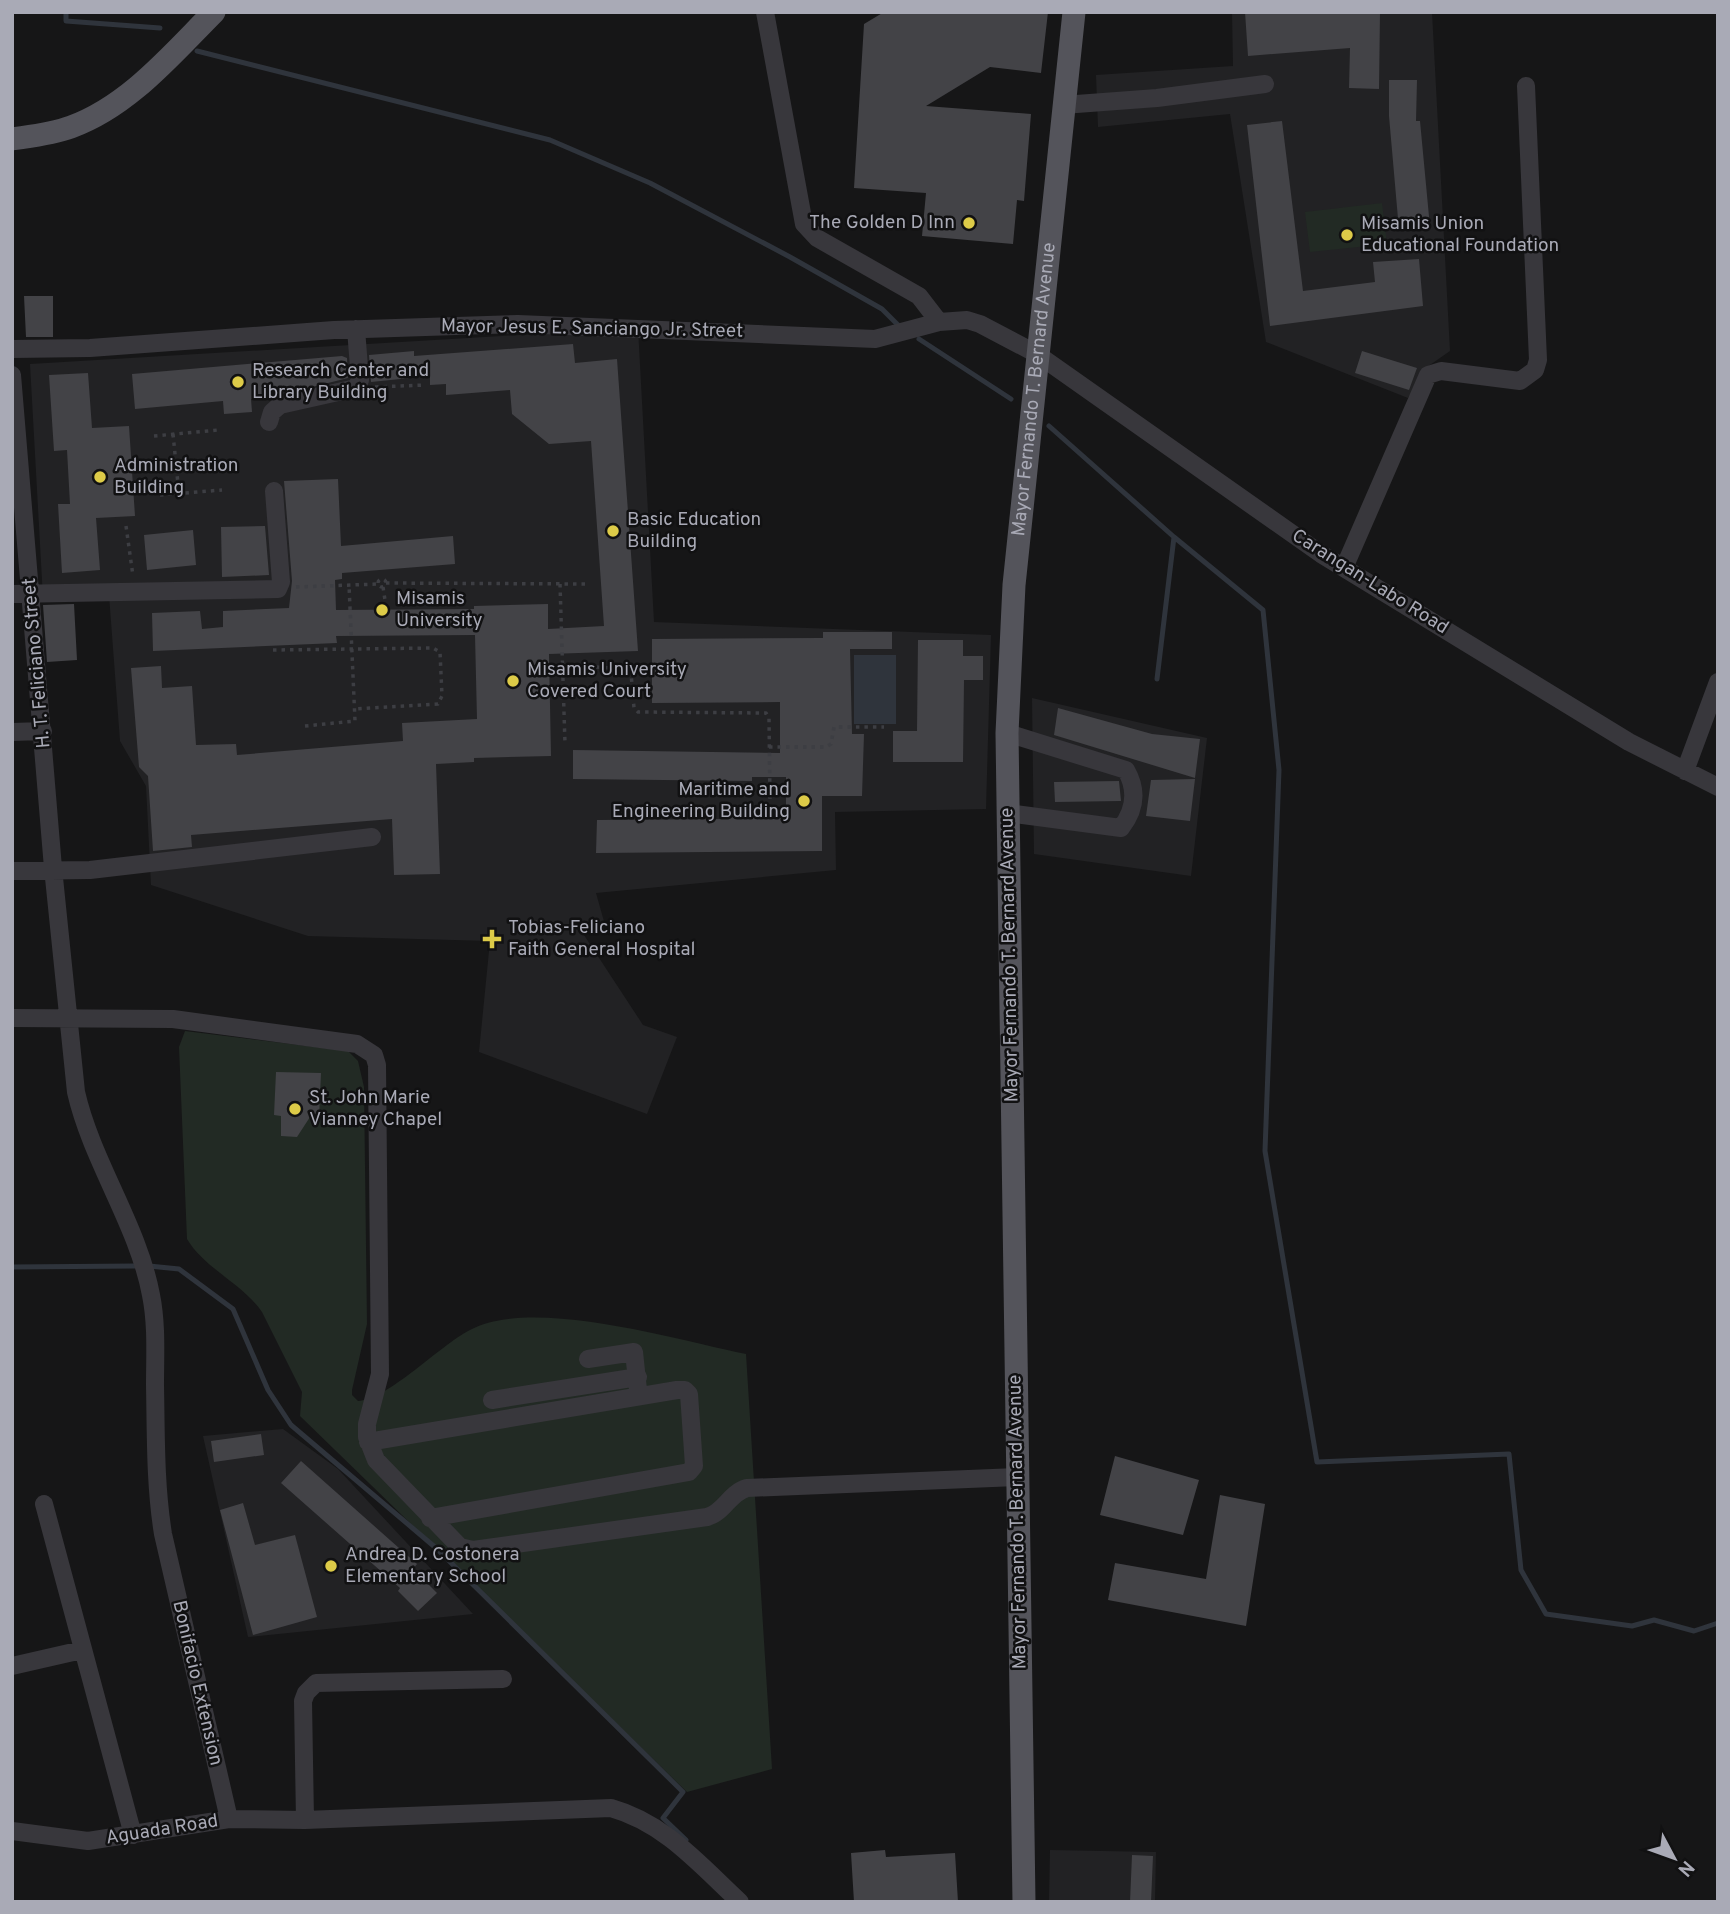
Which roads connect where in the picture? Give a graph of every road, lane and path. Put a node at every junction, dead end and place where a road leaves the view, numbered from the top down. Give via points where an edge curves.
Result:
1 (214, 12) edge
2 (765, 12) edge
3 (1074, 12) edge
4 (1265, 84) dead end
5 (1526, 86) dead end
6 (1063, 105) junction
7 (12, 139) edge
8 (939, 322) junction
9 (356, 329) junction
10 (12, 349) edge
11 (1037, 354) junction
12 (12, 375) edge
13 (426, 385) dead end
14 (356, 388) junction
15 (269, 422) dead end
16 (218, 430) dead end
17 (173, 434) junction
18 (154, 436) dead end
19 (222, 490) dead end
20 (274, 491) dead end
21 (179, 494) junction
22 (160, 495) dead end
23 (126, 526) dead end
24 (1344, 568) junction
25 (383, 573) dead end
26 (384, 583) junction
27 (560, 584) junction
28 (588, 584) dead end
29 (349, 585) junction
30 (280, 588) junction
31 (135, 592) junction
32 (12, 594) edge
33 (32, 594) junction
34 (385, 600) dead end
35 (352, 648) junction
36 (273, 650) dead end
37 (562, 665) junction
38 (1718, 682) edge
39 (354, 709) junction
40 (305, 726) dead end
41 (884, 727) dead end
42 (43, 731) junction
43 (12, 732) edge
44 (1007, 733) junction
45 (565, 744) dead end
46 (769, 747) junction
47 (1685, 771) junction
48 (1718, 787) edge
49 (770, 799) dead end
50 (1008, 813) junction
51 (372, 837) dead end
52 (53, 869) junction
53 (12, 871) edge
54 (68, 1017) junction
55 (12, 1018) edge
56 (588, 1359) dead end
57 (638, 1377) junction
58 (639, 1396) junction
59 (492, 1400) dead end
60 (368, 1442) junction
61 (1017, 1476) junction
62 (44, 1504) dead end
63 (430, 1518) junction
64 (82, 1650) junction
65 (12, 1665) edge
66 (503, 1679) dead end
67 (229, 1819) junction
68 (305, 1820) junction
69 (12, 1831) edge
70 (133, 1835) junction
71 (740, 1902) edge
72 (1024, 1902) edge

1 - 7 main road via 135,88 104,110 71,127
2 - 8 street via 804,224 817,238 919,296
3 - 6 main road, Mayor Fernando T. Bernard Avenue
4 - 6 street via 1157,99
5 - 24 street via 1535,370 1520,381 1441,371 1428,375
6 - 11 main road, Mayor Fernando T. Bernard Avenue
8 - 9 street, Mayor Jesus E. Sanciango Jr. Street via 859,339 518,324
8 - 11 street, Mayor Jesus E. Sanciango Jr. Street via 952,319 980,324
9 - 10 street, Mayor Jesus E. Sanciango Jr. Street via 90,348
9 - 14 street via 360,380
11 - 24 street, Carangan-Labo Road
11 - 44 main road, Mayor Fernando T. Bernard Avenue via 1010,636
12 - 33 street, H. T. Feliciano Street
13 - 14 path
14 - 15 street via 280,405
16 - 17 path
17 - 18 path
17 - 21 path
19 - 21 path
20 - 30 street
21 - 22 path
23 - 31 path
24 - 47 street, Carangan-Labo Road via 1629,742
25 - 26 path
26 - 27 path
26 - 29 path
26 - 34 path
27 - 28 path
27 - 37 path
29 - 30 path
29 - 35 path
30 - 31 street
31 - 33 street
32 - 33 street
33 - 42 street, H. T. Feliciano Street
35 - 36 path
35 - 39 path
35 - 39 path via 433,648 441,655 442,696 438,704
37 - 45 path
37 - 46 path via 628,668 638,712 766,713
38 - 47 street
39 - 40 path via 355,721
41 - 46 path via 834,727 831,744 826,747
42 - 43 street
42 - 52 street, H. T. Feliciano Street
44 - 50 main road, Mayor Fernando T. Bernard Avenue
44 - 50 street via 1126,771 1134,796 1121,828
46 - 49 path
47 - 48 street, Carangan-Labo Road
50 - 61 main road, Mayor Fernando T. Bernard Avenue
51 - 52 street via 90,870
52 - 53 street
52 - 54 street, H. T. Feliciano Street
54 - 55 street
54 - 60 street via 195,1021 357,1044 374,1055 381,1357 367,1424
54 - 67 street, Bonifacio Extension via 83,1123 145,1268 151,1297 163,1534
56 - 57 street via 634,1352
57 - 58 street
57 - 59 street
58 - 60 street
58 - 63 street via 687,1392 694,1466 689,1472
60 - 63 street via 376,1460
61 - 63 street via 747,1488 707,1517 473,1550 454,1543
61 - 72 main road, Mayor Fernando T. Bernard Avenue
62 - 64 street
64 - 65 street
64 - 70 street
66 - 68 street via 310,1686 303,1701
67 - 68 street
67 - 70 street, Aguada Road
68 - 71 street via 611,1808 632,1814 668,1835
69 - 70 street, Aguada Road via 88,1841

